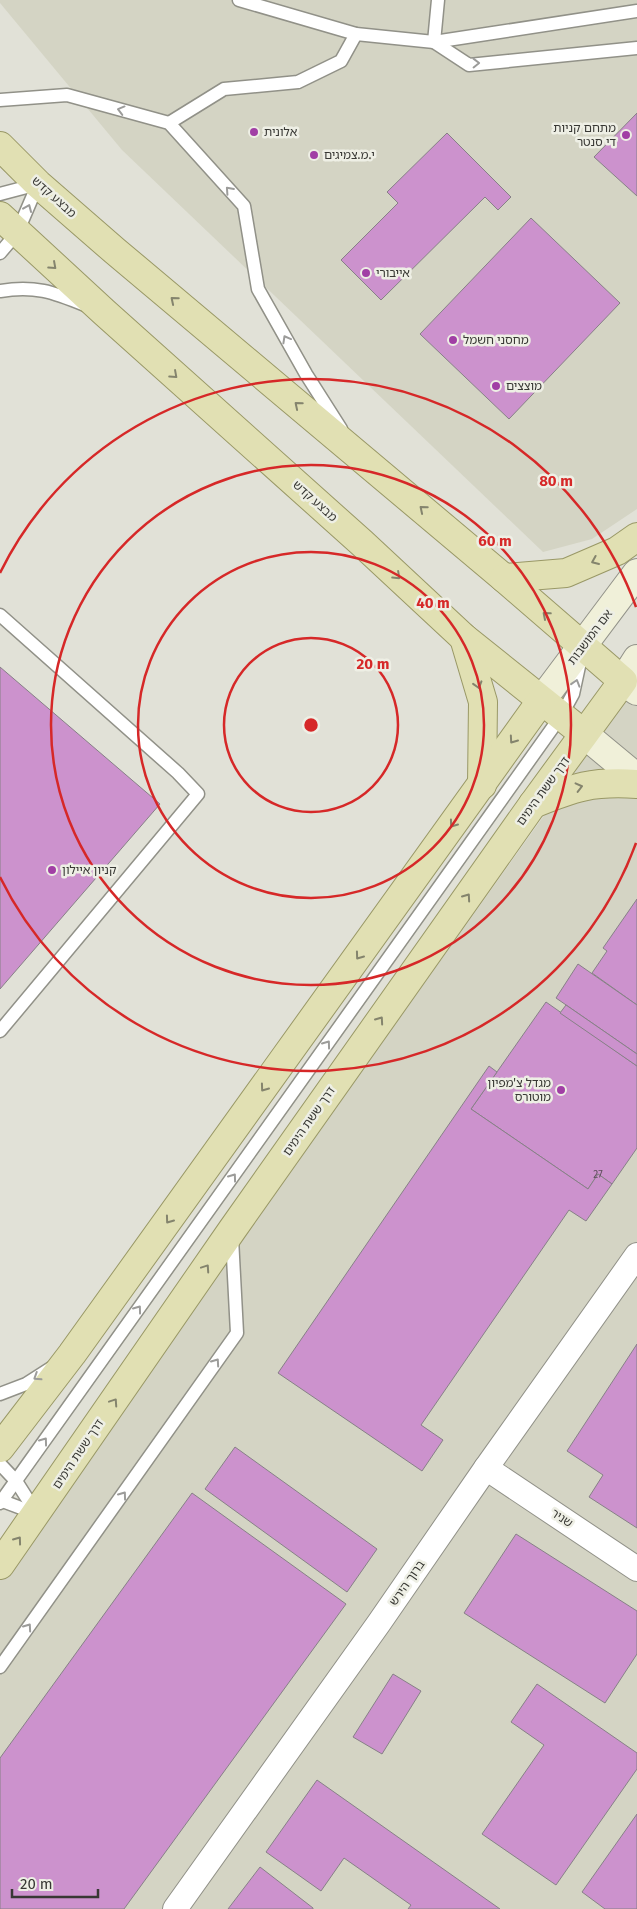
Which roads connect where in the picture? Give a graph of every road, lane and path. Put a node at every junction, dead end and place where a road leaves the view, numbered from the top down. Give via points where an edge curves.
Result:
1 (239, 0) edge
2 (438, 0) edge
3 (637, 12) edge
4 (356, 34) junction
5 (434, 42) junction
6 (637, 48) edge
7 (0, 100) edge
8 (168, 123) junction
9 (0, 146) edge
10 (38, 184) junction
11 (0, 194) edge
12 (6, 234) edge
13 (0, 291) edge
14 (104, 312) junction
15 (358, 454) junction
16 (637, 537) edge
17 (637, 573) edge
18 (504, 578) junction
19 (0, 615) edge
20 (464, 638) junction
21 (583, 647) junction
22 (632, 677) edge
23 (551, 708) junction
24 (584, 734) junction
25 (637, 778) edge
26 (637, 784) edge
27 (482, 785) junction
28 (533, 804) junction
29 (0, 1031) edge
30 (232, 1230) junction
31 (637, 1255) edge
32 (72, 1354) junction
33 (0, 1394) edge
34 (0, 1448) edge
35 (0, 1464) edge
36 (486, 1468) junction
37 (16, 1481) junction
38 (1, 1501) edge
39 (37, 1514) junction
40 (0, 1566) edge
41 (637, 1569) edge
42 (0, 1667) edge
43 (176, 1909) edge

1 - 4 lane
2 - 5 lane
3 - 5 lane
4 - 5 lane
4 - 8 lane via 341,62 298,82 224,90
5 -> 6 lane via 469,64
8 -> 7 lane via 67,95
15 -> 8 lane via 306,374 258,289 244,206
9 - 10 main road, מבצע קדש
10 - 11 lane
12 -> 10 lane
15 -> 10 main road, מבצע קדש
12 -> 14 main road, מבצע קדש
13 - 14 lane via 39,290
14 -> 20 main road, מבצע קדש via 362,542
18 -> 15 main road, מבצע קדש
16 -> 18 main road via 617,551 566,573
17 - 21 main road, אם המושבות
21 -> 18 main road, מבצע קדש
19 - 29 lane via 172,767 198,794
20 - 23 main road, מבצע קדש
20 -> 27 main road via 483,702
21 - 22 main road, מבצע קדש
21 - 23 main road, אם המושבות
22 - 24 main road, דרך ששת הימים
23 - 24 main road, מבצע קדש
23 -> 27 main road
37 -> 23 lane
24 - 25 main road, מבצע קדש
24 - 28 main road, דרך ששת הימים
28 -> 26 main road via 593,784
27 -> 32 main road
30 -> 28 main road, דרך ששת הימים
39 -> 30 main road, דרך ששת הימים
42 -> 30 lane via 237,1333
31 - 36 street, ברוך הירש
32 -> 33 lane via 26,1384
32 - 34 main road
35 - 37 lane
36 - 41 street, שניר
36 - 43 street, ברוך הירש
37 - 38 lane
37 - 39 lane
38 - 39 lane
40 -> 39 main road, דרך ששת הימים

